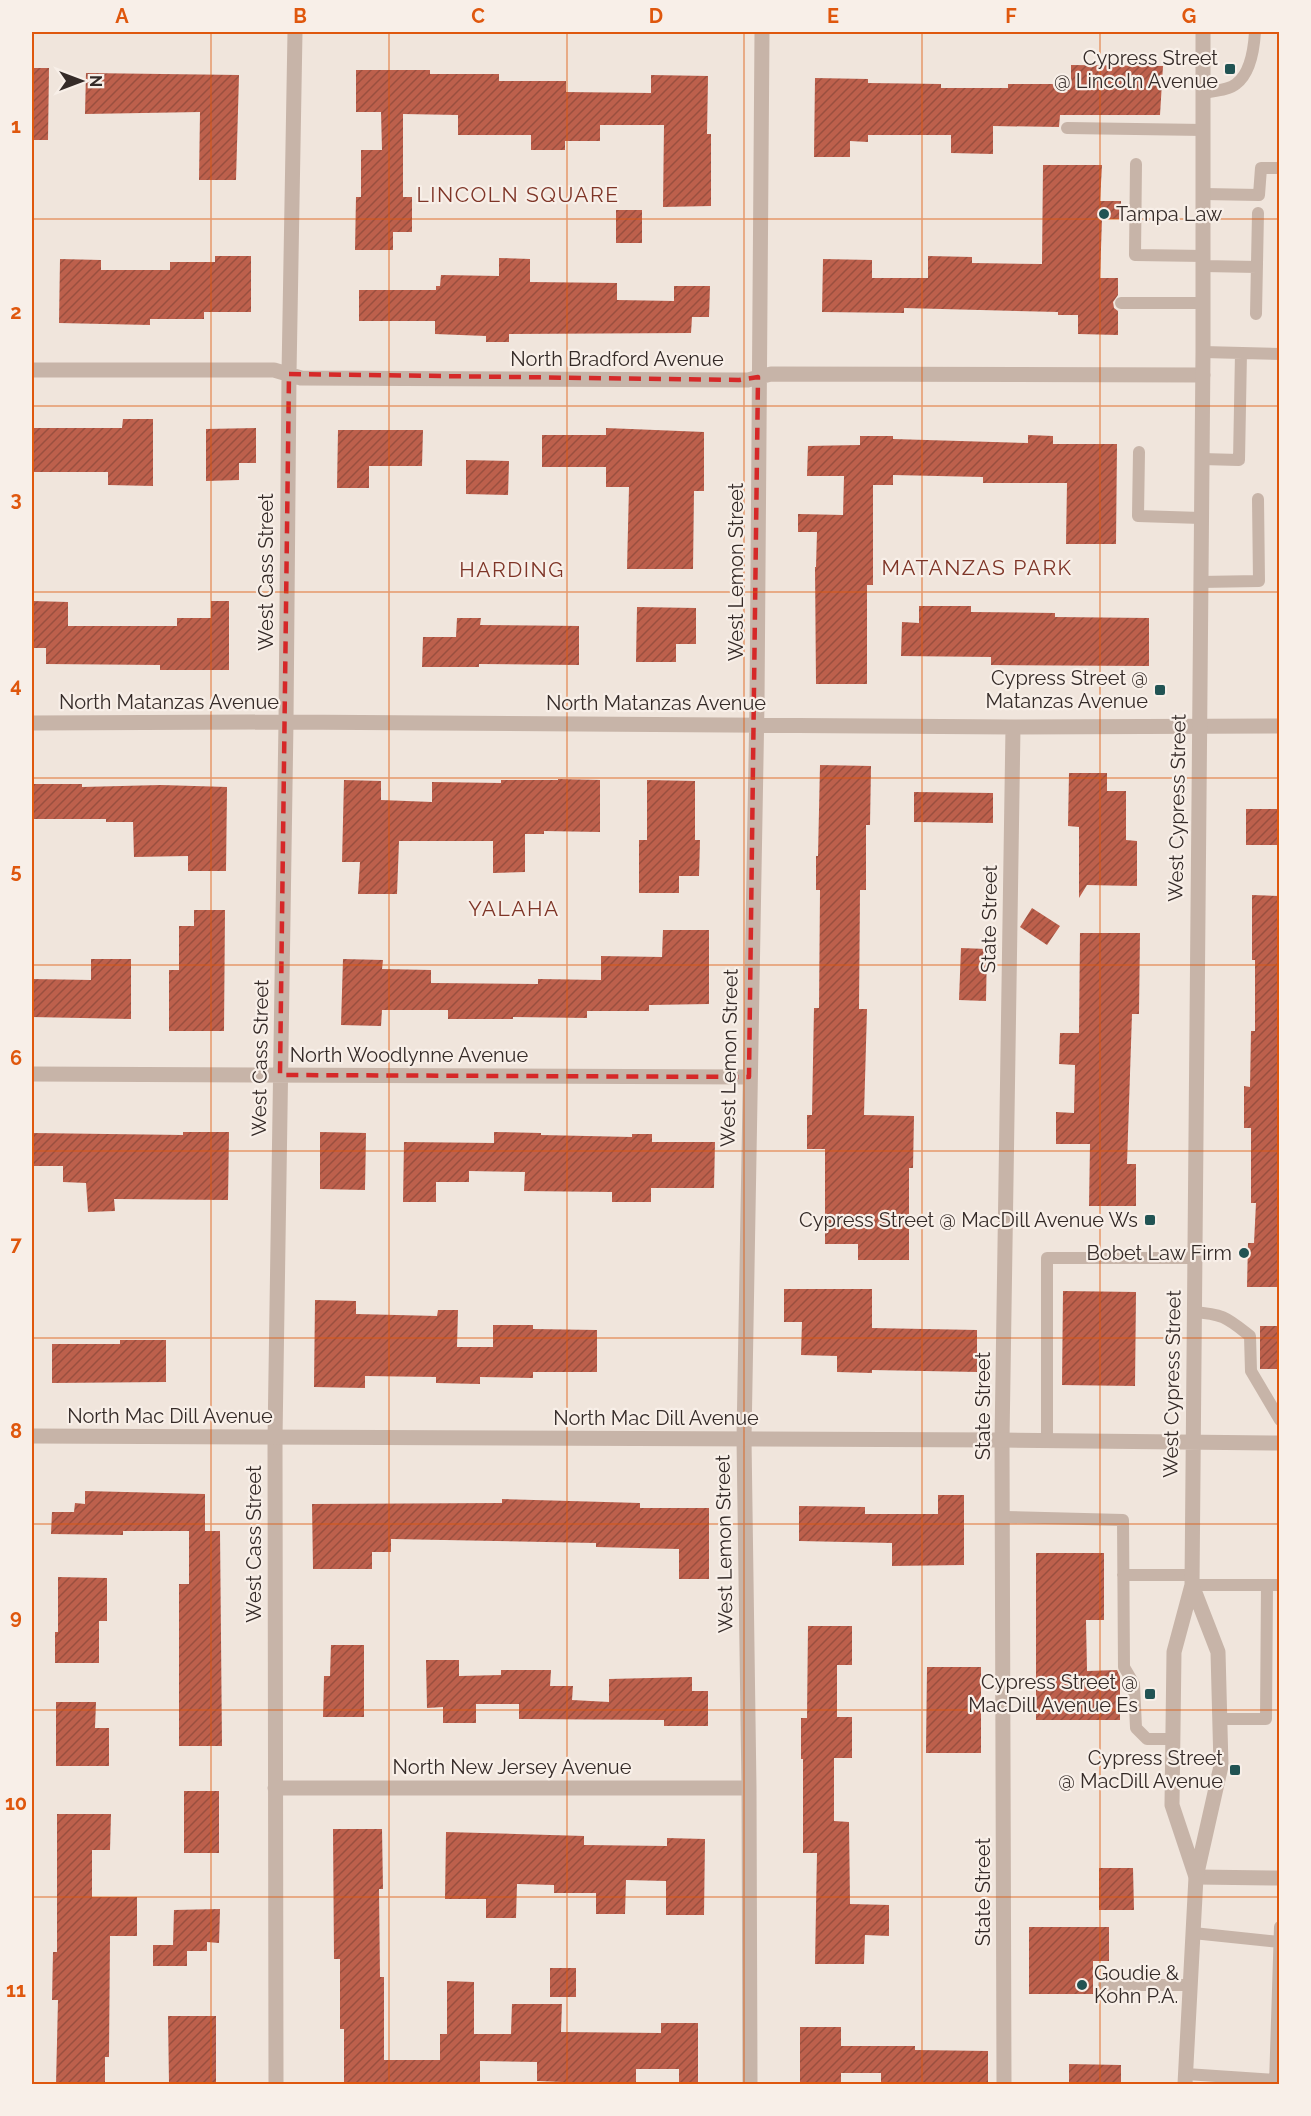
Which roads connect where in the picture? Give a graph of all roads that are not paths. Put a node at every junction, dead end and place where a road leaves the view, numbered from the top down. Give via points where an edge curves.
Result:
1 (295, 32) edge
2 (762, 32) edge
3 (1203, 32) edge
4 (1255, 32) edge
5 (1204, 93) junction
6 (1067, 128) dead end
7 (1204, 130) junction
8 (1136, 164) dead end
9 (1280, 168) edge
10 (1204, 194) junction
11 (1258, 213) dead end
12 (1204, 261) junction
13 (1257, 267) junction
14 (1121, 303) dead end
15 (1203, 303) junction
16 (1256, 314) dead end
17 (1203, 352) junction
18 (1241, 353) junction
19 (1280, 354) edge
20 (32, 370) edge
21 (289, 374) junction
22 (1203, 375) junction
23 (758, 377) junction
24 (1139, 452) dead end
25 (1202, 459) junction
26 (1258, 499) dead end
27 (1201, 518) junction
28 (1200, 582) junction
29 (286, 722) junction
30 (32, 723) edge
31 (756, 725) junction
32 (1199, 725) junction
33 (1280, 726) edge
34 (1013, 727) junction
35 (32, 1074) edge
36 (280, 1075) junction
37 (749, 1077) junction
38 (1194, 1258) junction
39 (1194, 1312) junction
40 (1280, 1420) edge
41 (32, 1436) edge
42 (275, 1438) junction
43 (744, 1439) junction
44 (1002, 1440) junction
45 (1047, 1440) junction
46 (1192, 1442) junction
47 (1280, 1443) edge
48 (1004, 1517) junction
49 (1123, 1575) junction
50 (1192, 1580) junction
51 (1273, 1585) edge
52 (1220, 1719) junction
53 (1173, 1739) junction
54 (276, 1788) junction
55 (749, 1788) junction
56 (1196, 1877) junction
57 (1280, 1878) edge
58 (1280, 1928) edge
59 (1193, 1933) junction
60 (1279, 1942) edge
61 (1104, 1985) dead end
62 (1191, 1985) junction
63 (1185, 2079) edge
64 (1276, 2082) edge
65 (276, 2085) edge
66 (750, 2085) edge
67 (1004, 2085) edge

1 - 21 street, West Cass Street
2 - 23 street, West Lemon Street
3 - 5 street, West Cypress Street
4 - 5 lane via 1247,71 1236,85
5 - 7 street, West Cypress Street
6 - 7 lane
7 - 10 street, West Cypress Street
8 - 12 lane via 1135,255
9 - 10 lane via 1261,168 1259,195
10 - 12 street, West Cypress Street
11 - 13 lane
12 - 13 lane
12 - 15 street, West Cypress Street
13 - 16 lane
14 - 15 lane
15 - 17 street, West Cypress Street
17 - 18 lane
17 - 22 street, West Cypress Street
18 - 19 lane
18 - 25 lane via 1239,460
20 - 21 street, North Bradford Avenue via 274,370
21 - 23 street, North Bradford Avenue via 301,378
21 - 29 street, West Cass Street
22 - 23 street, North Bradford Avenue
22 - 25 street, West Cypress Street
23 - 31 street, West Lemon Street
24 - 27 lane via 1138,516
25 - 27 street, West Cypress Street
26 - 28 lane via 1259,581
27 - 28 street, West Cypress Street
28 - 32 street, West Cypress Street
29 - 30 street, North Matanzas Avenue
29 - 31 street, North Matanzas Avenue
29 - 36 street, West Cass Street
31 - 34 street, North Matanzas Avenue
31 - 37 street, West Lemon Street
32 - 33 street, North Matanzas Avenue
32 - 34 street, North Matanzas Avenue
32 - 38 street, West Cypress Street
34 - 44 street, State Street
35 - 36 street, North Woodlynne Avenue
36 - 37 street, North Woodlynne Avenue
36 - 42 street, West Cass Street
37 - 43 street, West Lemon Street
38 - 39 street, West Cypress Street
38 - 45 lane via 1047,1258
39 - 40 lane via 1226,1317 1250,1336 1251,1371
39 - 46 street, West Cypress Street
41 - 42 street, North Mac Dill Avenue
42 - 43 street, North Mac Dill Avenue
42 - 54 street, West Cass Street
43 - 44 street, North Mac Dill Avenue
43 - 55 street, West Lemon Street
44 - 45 street, North Mac Dill Avenue
44 - 48 street, State Street
45 - 46 street, North Mac Dill Avenue
46 - 47 street, North Mac Dill Avenue
46 - 50 street, West Cypress Street
48 - 49 lane via 1122,1520
48 - 67 street, State Street
49 - 50 lane
49 - 53 lane via 1124,1667 1134,1684 1136,1728 1147,1739
50 - 51 lane
50 - 52 street, West Cypress Street via 1218,1652
50 - 53 street, West Cypress Street via 1174,1652
51 - 52 lane via 1266,1719
52 - 56 street, West Cypress Street via 1221,1766
53 - 56 street, West Cypress Street via 1172,1805
54 - 55 street, North New Jersey Avenue
54 - 65 street, West Cass Street
55 - 66 street, West Lemon Street
56 - 57 street
56 - 59 street, West Cypress Street
58 - 60 lane
59 - 60 lane
59 - 62 street, West Cypress Street
60 - 64 lane
61 - 62 lane
62 - 63 street, West Cypress Street
63 - 64 lane

